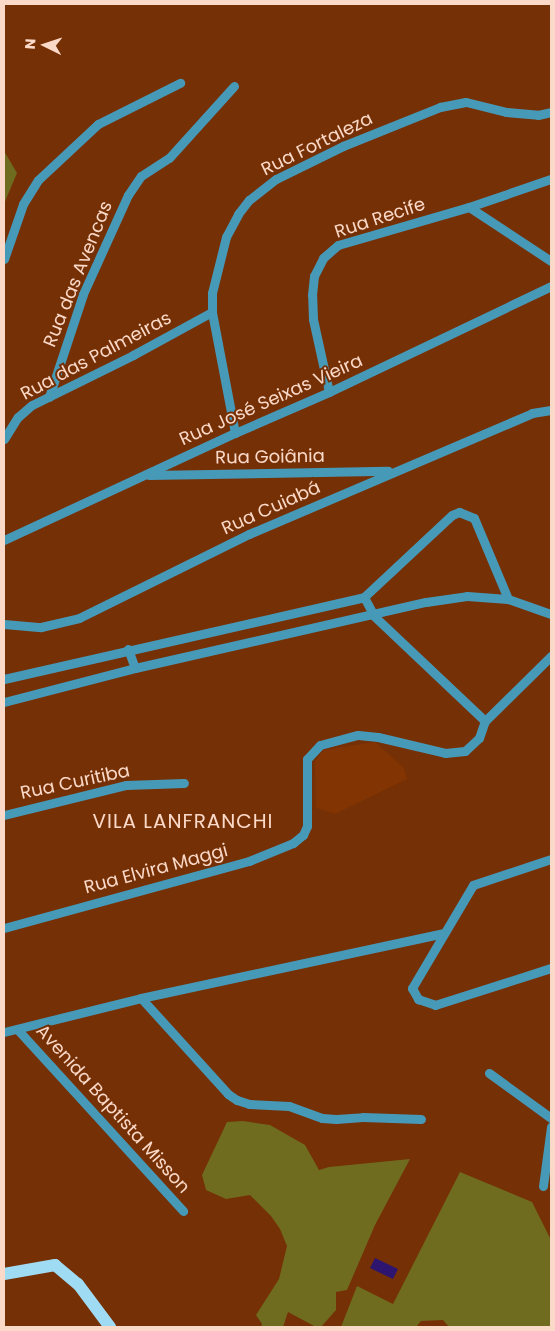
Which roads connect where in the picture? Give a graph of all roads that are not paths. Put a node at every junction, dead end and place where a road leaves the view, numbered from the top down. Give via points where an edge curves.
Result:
1 (180, 84) dead end
2 (234, 86) dead end
3 (551, 112) edge
4 (551, 179) edge
5 (468, 208) junction
6 (4, 259) edge
7 (551, 261) edge
8 (551, 286) edge
9 (212, 312) junction
10 (329, 392) junction
11 (48, 397) junction
12 (551, 410) edge
13 (235, 433) junction
14 (4, 439) edge
15 (394, 471) junction
16 (146, 475) junction
17 (4, 540) edge
18 (364, 597) junction
19 (508, 599) junction
20 (551, 614) edge
21 (374, 616) junction
22 (4, 624) edge
23 (128, 649) junction
24 (551, 656) edge
25 (135, 668) junction
26 (4, 679) edge
27 (4, 702) edge
28 (484, 721) junction
29 (184, 783) dead end
30 (4, 815) edge
31 (551, 859) edge
32 (4, 928) edge
33 (444, 933) junction
34 (551, 968) edge
35 (141, 998) junction
36 (18, 1030) junction
37 (4, 1032) edge
38 (489, 1073) dead end
39 (551, 1118) edge
40 (421, 1119) dead end
41 (551, 1127) edge
42 (543, 1186) dead end
43 (183, 1211) dead end
44 (4, 1274) edge
45 (110, 1327) edge

1 - 6 street via 98,124 38,180 23,204
2 - 11 street, Rua das Avencas via 169,158 141,176 128,195 83,294
3 - 9 street, Rua Fortaleza via 538,115 506,112 466,102 454,103 343,146 276,179 249,200 226,237 215,276
4 - 5 street, Rua Recife
5 - 7 street
5 - 10 street, Rua Recife via 338,245 323,258 314,276 313,319
8 - 10 street, Rua José Seixas Vieira
9 - 11 street, Rua das Palmeiras
9 - 13 street, Rua Fortaleza
10 - 13 street, Rua José Seixas Vieira
11 - 14 street, Rua das Palmeiras via 18,417
12 - 15 street, Rua Cuiabá via 532,413
13 - 16 street, Rua José Seixas Vieira
15 - 16 street, Rua Goiânia
15 - 22 street, Rua Cuiabá via 249,534 79,618 42,628
16 - 17 street, Rua José Seixas Vieira
18 - 19 street via 459,512 474,518
18 - 21 street
18 - 23 street
19 - 20 street
19 - 21 street via 467,596 426,602
21 - 25 street
21 - 28 street
23 - 25 street
23 - 26 street
24 - 28 street
25 - 27 street
28 - 32 street, Rua Elvira Maggi via 479,738 465,751 445,754 358,735 320,745 307,759 307,826 303,835 293,843 249,861
29 - 30 street, Rua Curitiba via 126,785
31 - 33 street via 473,885
33 - 34 street via 412,988 418,999 435,1005
33 - 35 street
35 - 36 street
35 - 40 street via 237,1100 249,1104 288,1106 322,1118
36 - 37 street
36 - 43 street, Avenida Baptista Misson
38 - 39 street
41 - 42 street
44 - 45 main road via 55,1266 78,1284

